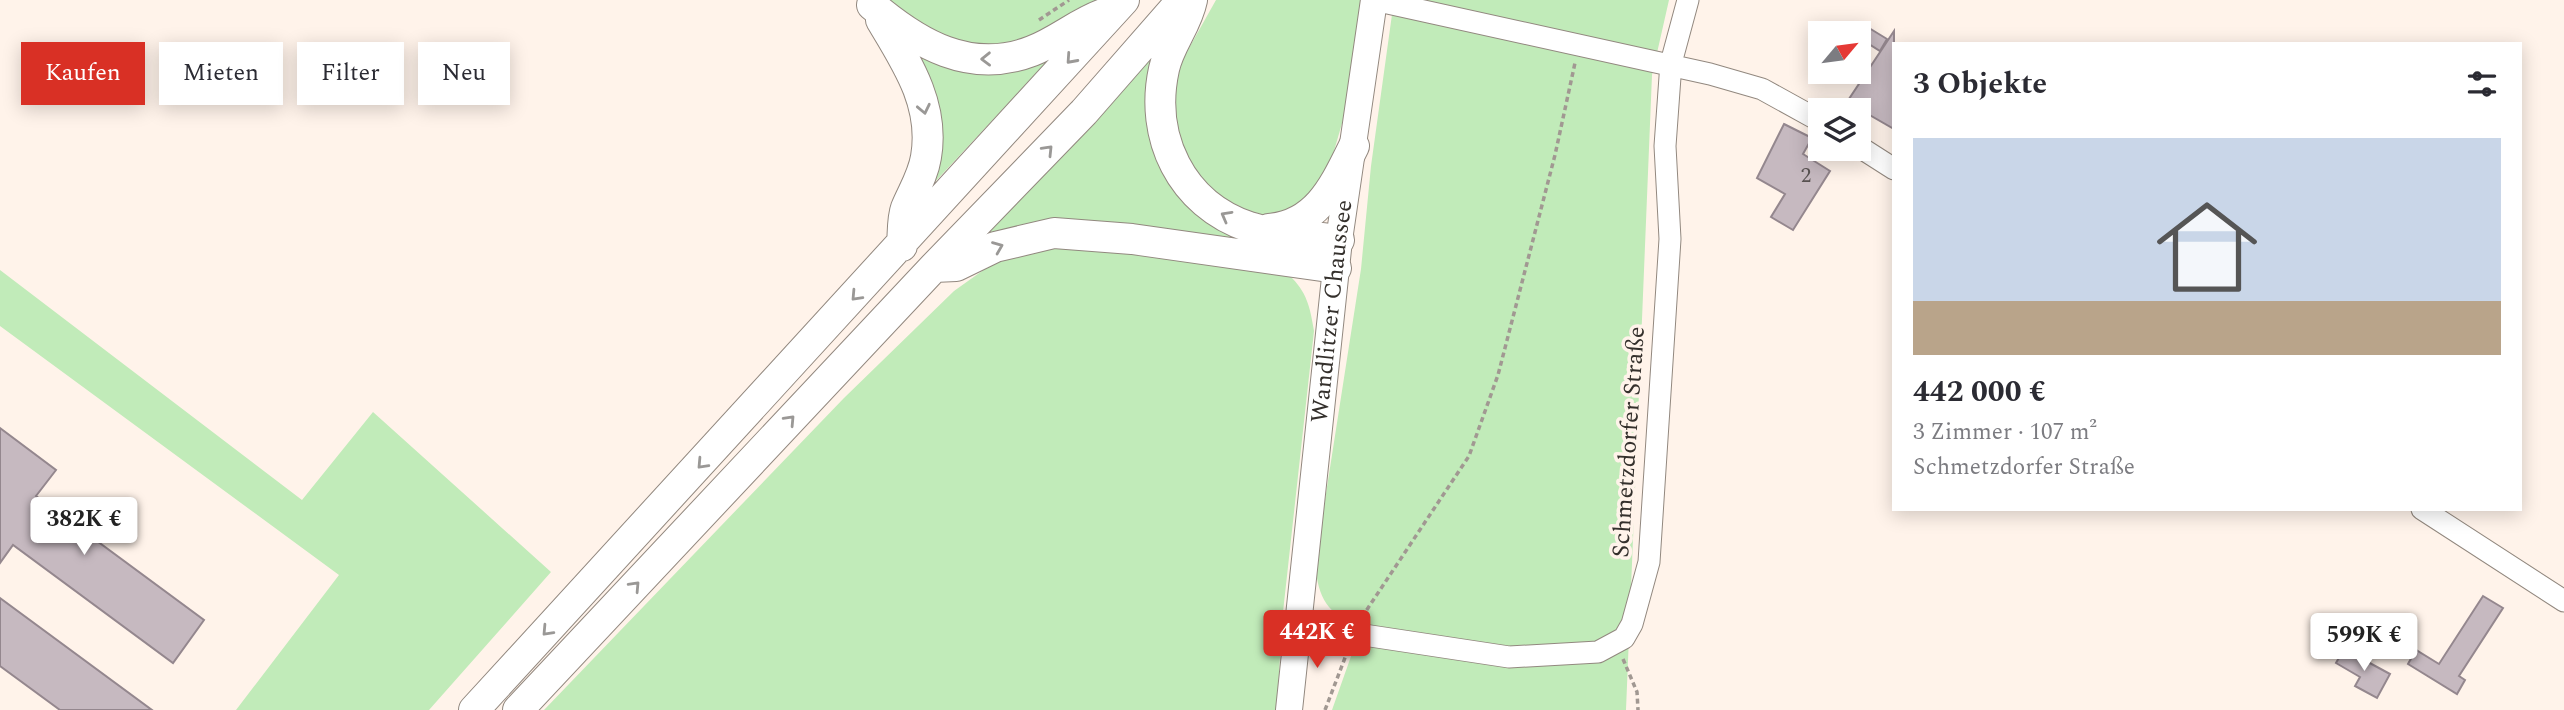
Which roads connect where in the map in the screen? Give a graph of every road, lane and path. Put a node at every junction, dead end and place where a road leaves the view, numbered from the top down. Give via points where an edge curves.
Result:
1 (1182, 0) edge
2 (1192, 0) edge
3 (1374, 0) edge
4 (1688, 0) edge
5 (871, 2) edge
6 (1120, 4) edge
7 (1579, 47) junction
8 (1671, 63) junction
9 (1808, 114) edge
10 (1354, 146) junction
11 (1871, 154) edge
12 (1892, 168) edge
13 (1259, 230) junction
14 (902, 246) junction
15 (1338, 254) junction
16 (934, 267) junction
17 (2425, 511) edge
18 (2564, 601) edge
19 (1298, 625) junction
20 (1354, 636) junction
21 (1616, 644) junction
22 (474, 710) edge
23 (518, 710) edge
24 (1289, 710) edge
25 (1325, 710) edge
26 (1638, 710) edge

16 -> 1 highway via 1084,112
13 -> 2 highway via 1227,218 1203,202 1180,176 1166,146 1159,110 1164,67
3 - 7 street
3 - 10 main road, Wandlitzer Chaussee
4 - 8 street, Schmetzdorfer Straße
6 -> 5 highway via 1031,51 983,60 928,46 904,32
5 -> 14 highway via 914,77 928,125 926,158 905,211
6 -> 14 highway
7 - 8 street
7 - 20 path via 1498,375 1469,456 1359,621
8 - 9 street via 1762,89
8 - 21 street, Schmetzdorfer Straße via 1665,146 1670,239 1649,562 1632,624
10 - 13 highway via 1320,207 1288,225
10 - 15 main road, Wandlitzer Chaussee
11 - 12 street
13 - 15 highway
14 -> 22 highway
16 -> 15 highway via 956,266 995,247 1054,233
15 - 19 main road, Wandlitzer Chaussee
23 -> 16 highway
17 - 18 street
19 - 20 street
19 - 24 main road, Wandlitzer Chaussee
20 - 21 street via 1509,657 1598,652
20 - 25 path
21 - 26 path via 1637,692

